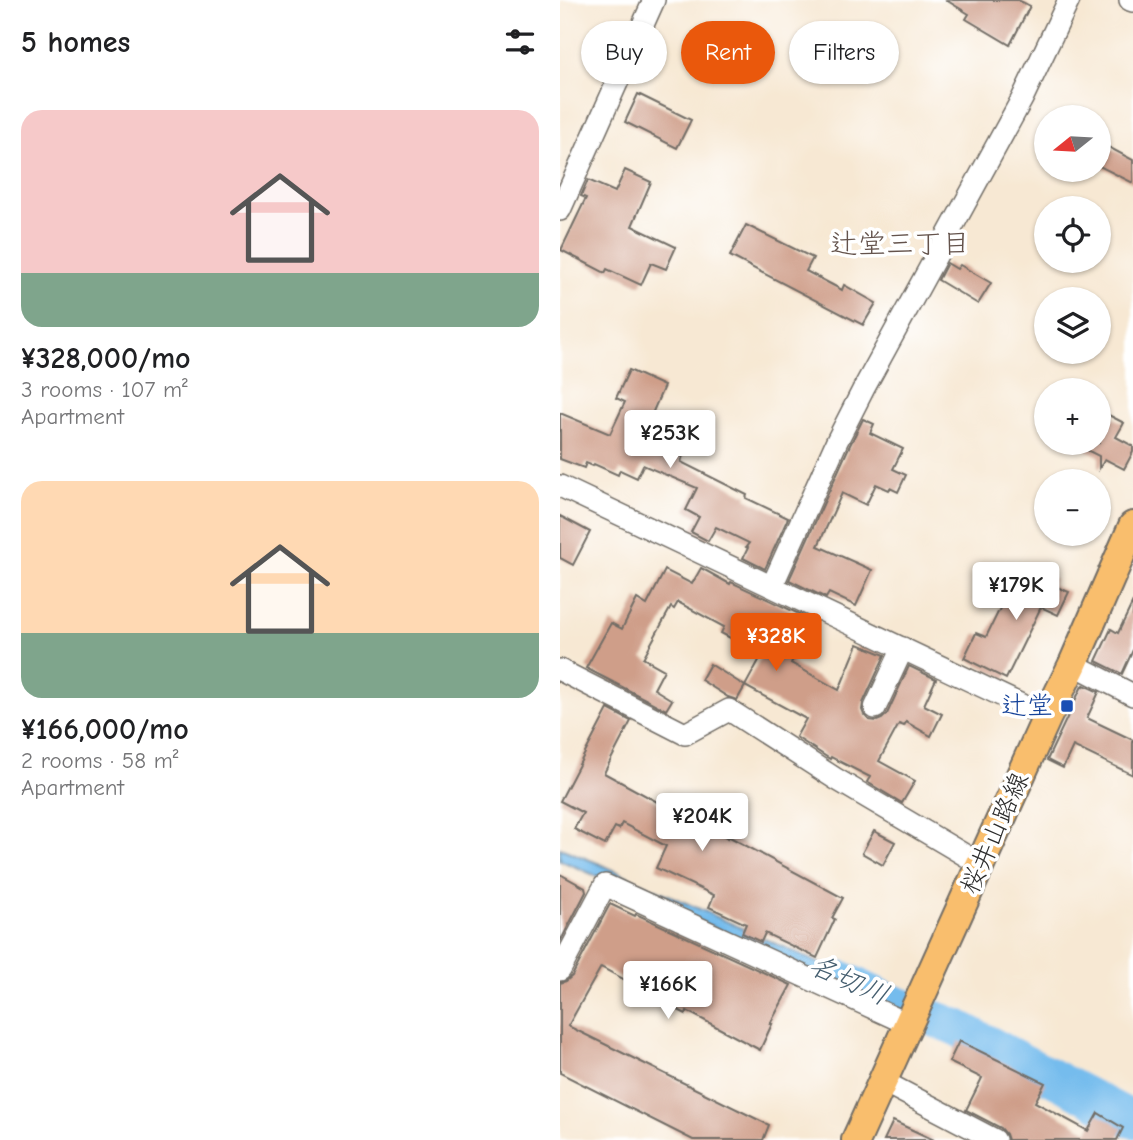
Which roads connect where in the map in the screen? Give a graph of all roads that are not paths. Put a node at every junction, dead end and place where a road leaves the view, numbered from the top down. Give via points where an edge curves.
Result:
1 (654, 0) edge
2 (1069, 0) edge
3 (560, 210) edge
4 (560, 486) edge
5 (1133, 526) edge
6 (772, 586) junction
7 (903, 648) junction
8 (1073, 664) junction
9 (560, 670) edge
10 (1133, 695) edge
11 (875, 708) dead end
12 (1047, 717) junction
13 (980, 864) junction
14 (560, 970) edge
15 (908, 1024) junction
16 (882, 1081) junction
17 (856, 1140) edge
18 (995, 1140) edge

1 - 3 street
2 - 6 street via 1023,99 837,441
4 - 6 street
5 - 8 main road, 桜井山路線
6 - 7 street
7 - 11 street
7 - 12 street
8 - 10 street
8 - 12 main road, 桜井山路線
9 - 13 street via 685,734 729,710
12 - 13 main road, 桜井山路線
13 - 15 main road, 桜井山路線
14 - 15 street via 605,885
15 - 16 main road, 桜井山路線
16 - 17 main road, 桜井山路線
16 - 18 street

